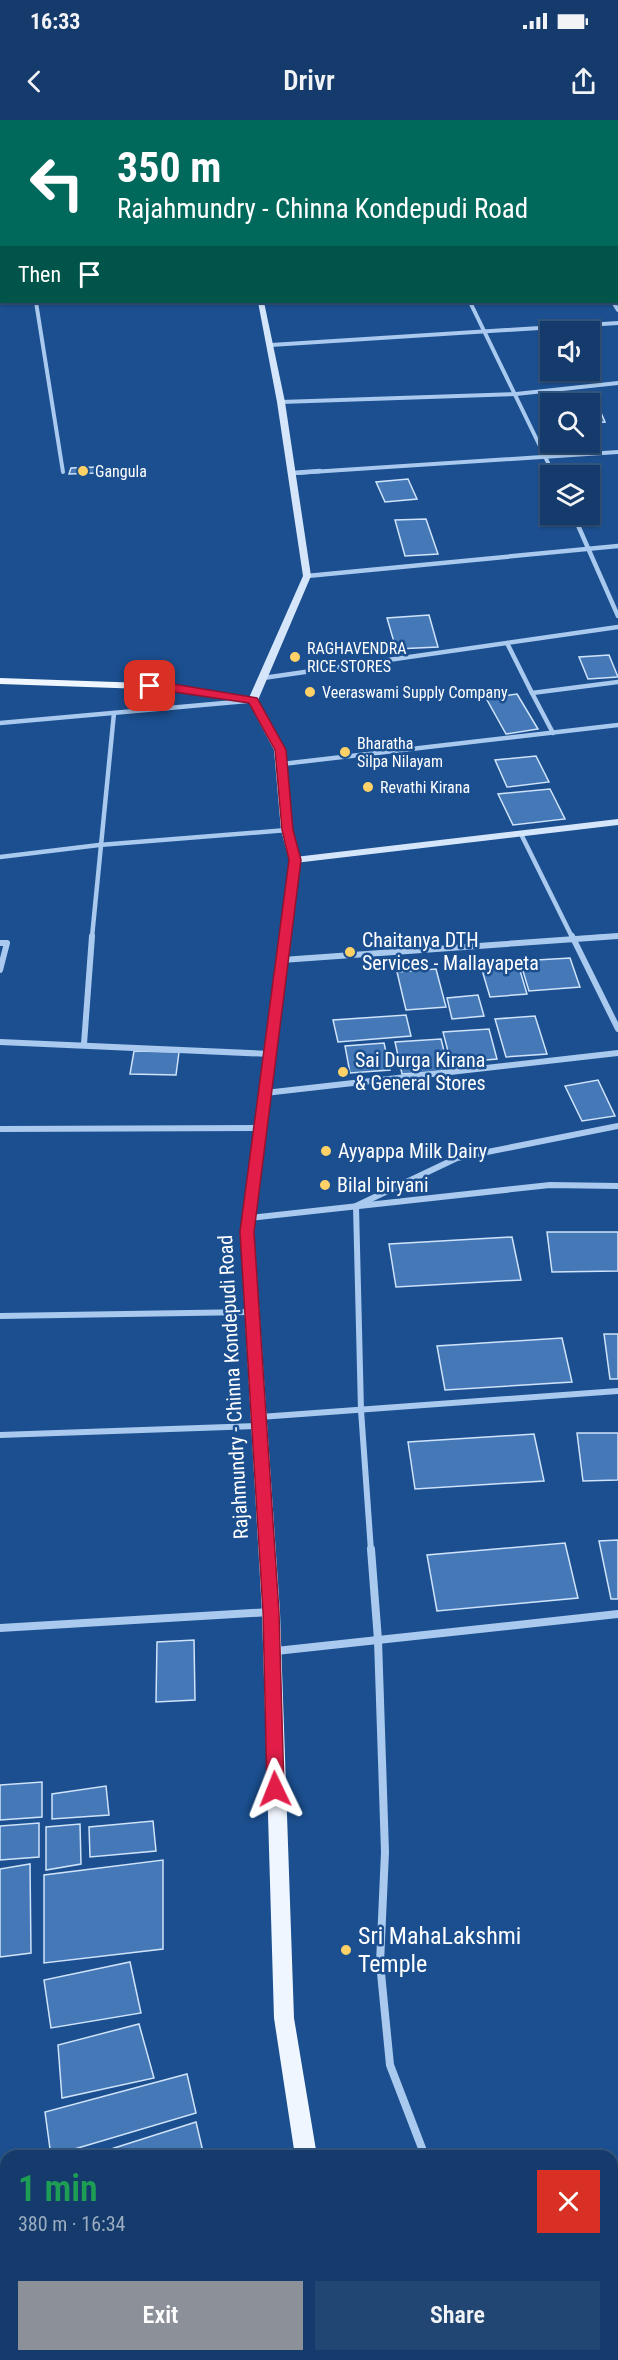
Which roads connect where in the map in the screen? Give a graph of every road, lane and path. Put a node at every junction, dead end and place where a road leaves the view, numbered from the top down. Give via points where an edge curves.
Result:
1 (36, 303) edge
2 (261, 303) edge
3 (470, 303) edge
4 (618, 323) edge
5 (485, 332) junction
6 (271, 345) junction
7 (618, 383) edge
8 (516, 394) junction
9 (281, 402) junction
10 (618, 452) edge
11 (546, 455) junction
12 (550, 465) edge
13 (63, 472) dead end
14 (293, 473) junction
15 (578, 525) edge
16 (618, 546) edge
17 (589, 549) junction
18 (307, 576) junction
19 (618, 616) edge
20 (618, 627) edge
21 (507, 643) junction
22 (263, 678) junction
23 (0, 681) edge
24 (618, 682) edge
25 (532, 693) junction
26 (253, 700) junction
27 (114, 713) junction
28 (0, 723) edge
29 (618, 725) edge
30 (552, 733) junction
31 (282, 764) junction
32 (618, 822) edge
33 (287, 830) junction
34 (521, 834) junction
35 (99, 845) junction
36 (0, 857) edge
37 (295, 860) junction
38 (618, 936) edge
39 (573, 939) junction
40 (0, 943) edge
41 (282, 960) junction
42 (0, 969) edge
43 (618, 1029) edge
44 (0, 1042) edge
45 (84, 1044) junction
46 (618, 1053) edge
47 (270, 1054) junction
48 (265, 1093) junction
49 (618, 1126) edge
50 (260, 1128) junction
51 (0, 1129) edge
52 (618, 1186) edge
53 (356, 1206) junction
54 (249, 1218) junction
55 (252, 1312) junction
56 (0, 1316) edge
57 (618, 1391) edge
58 (360, 1410) junction
59 (258, 1422) junction
60 (0, 1435) edge
61 (271, 1612) junction
62 (618, 1614) edge
63 (0, 1628) edge
64 (378, 1640) junction
65 (270, 1651) junction
66 (305, 2150) edge
67 (423, 2150) edge

1 - 13 street
2 - 6 main road
3 - 5 street
4 - 5 street
5 - 6 street
5 - 8 street
6 - 9 main road
7 - 8 street
8 - 9 street
8 - 11 street
9 - 14 main road
10 - 11 street
11 - 12 street
11 - 14 street
14 - 18 main road
15 - 17 street
16 - 17 street
17 - 18 street
17 - 19 street
18 - 22 main road
20 - 21 street
21 - 22 street
21 - 25 street
22 - 26 main road
23 - 26 main road via 173,687
24 - 25 street
25 - 30 street
26 - 27 street
26 - 31 main road, Rajahmundry - Chinna Kondepudi Road via 280,750
27 - 28 street
27 - 35 street
29 - 30 street
30 - 31 street
31 - 33 main road, Rajahmundry - Chinna Kondepudi Road
32 - 34 main road
33 - 35 street
33 - 37 main road, Rajahmundry - Chinna Kondepudi Road
34 - 37 main road
34 - 39 street
35 - 36 street
35 - 45 street
37 - 41 main road, Rajahmundry - Chinna Kondepudi Road
38 - 39 street
39 - 41 street
39 - 43 street
40 - 42 street via 7,943
41 - 47 main road, Rajahmundry - Chinna Kondepudi Road
44 - 45 street
45 - 47 street
46 - 48 street
47 - 48 main road, Rajahmundry - Chinna Kondepudi Road
48 - 50 main road, Rajahmundry - Chinna Kondepudi Road
49 - 53 street via 457,1158
50 - 51 street
50 - 54 main road, Rajahmundry - Chinna Kondepudi Road
52 - 53 street via 550,1185
53 - 54 street
53 - 58 street
54 - 55 main road, Rajahmundry - Chinna Kondepudi Road
55 - 56 street
55 - 59 main road, Rajahmundry - Chinna Kondepudi Road
57 - 58 street
58 - 59 street
58 - 64 street
59 - 60 street
59 - 61 main road, Rajahmundry - Chinna Kondepudi Road
61 - 63 street
61 - 65 main road, Rajahmundry - Chinna Kondepudi Road
62 - 64 street
64 - 65 street
64 - 67 street via 385,1851 380,1963 390,2065
65 - 66 main road, Rajahmundry - Chinna Kondepudi Road via 284,2018

